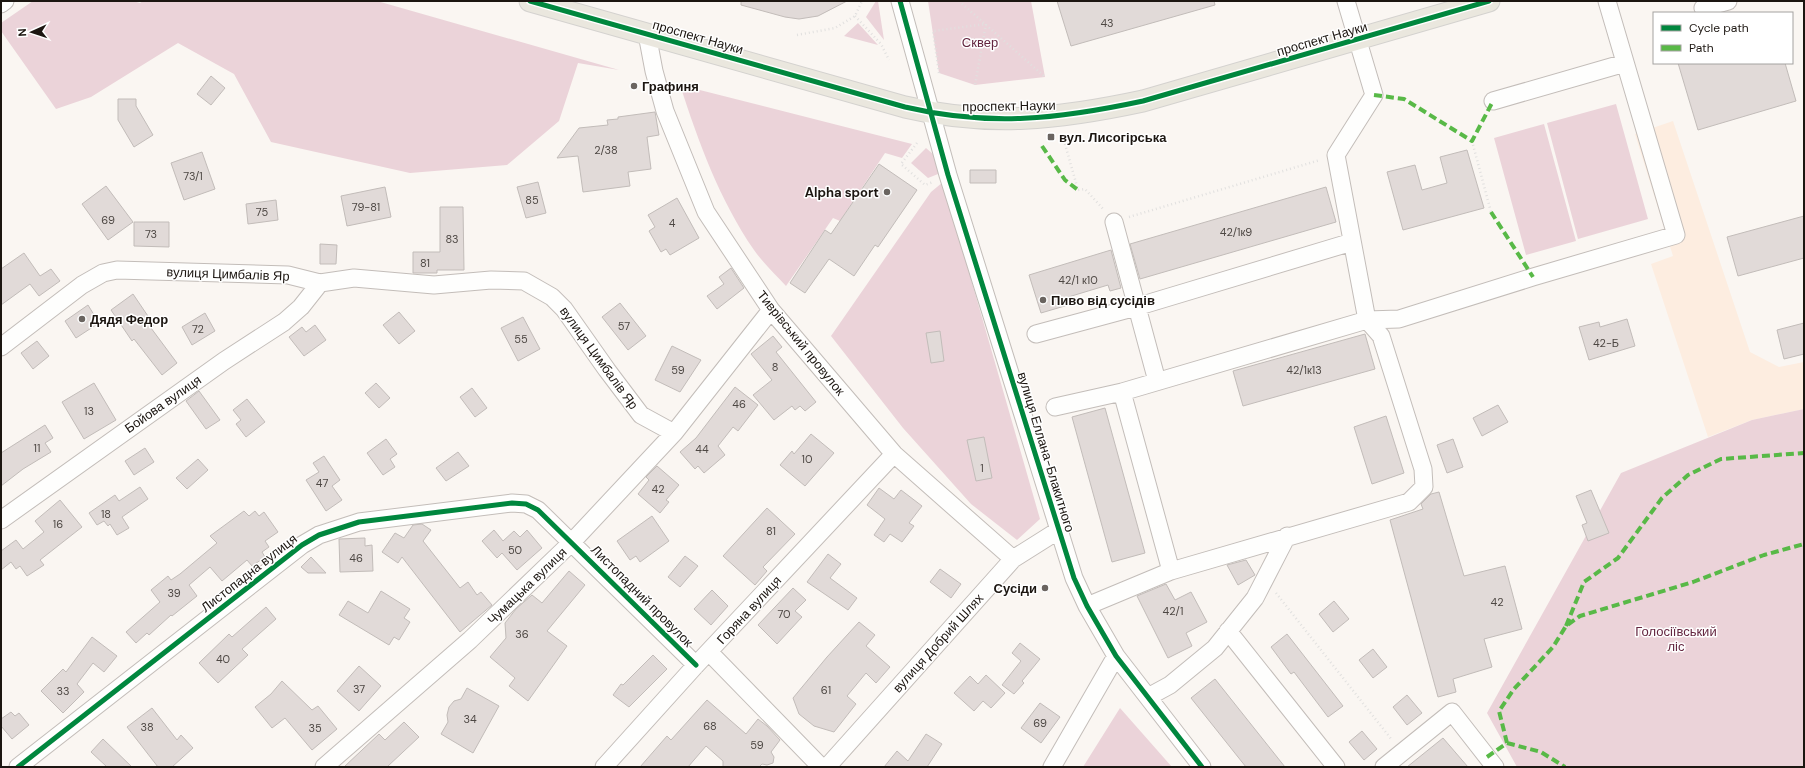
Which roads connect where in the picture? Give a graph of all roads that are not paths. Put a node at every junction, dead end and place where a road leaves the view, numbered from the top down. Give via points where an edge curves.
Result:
1 (5, 1) edge
2 (530, 1) edge
3 (900, 1) edge
4 (1346, 1) edge
5 (1489, 1) edge
6 (1607, 1) edge
7 (1728, 1) edge
8 (1, 4) edge
9 (1703, 8) dead end
10 (647, 34) junction
11 (1358, 40) junction
12 (1625, 63) junction
13 (1493, 101) dead end
14 (931, 113) junction
15 (1114, 222) road end
16 (1352, 242) junction
17 (320, 283) junction
18 (1136, 307) junction
19 (771, 310) junction
20 (1367, 320) junction
21 (1036, 334) dead end
22 (1, 347) edge
23 (1158, 382) junction
24 (1122, 392) junction
25 (1055, 407) dead end
26 (674, 433) junction
27 (894, 454) junction
28 (1, 520) edge
29 (1059, 530) junction
30 (1287, 536) junction
31 (572, 542) junction
32 (1013, 559) junction
33 (1171, 571) junction
34 (1087, 606) junction
35 (1228, 631) junction
36 (709, 652) junction
37 (1116, 656) junction
38 (696, 665) junction
39 (1148, 697) junction
40 (18, 767) edge
41 (324, 767) edge
42 (604, 767) edge
43 (821, 767) edge
44 (827, 767) edge
45 (1052, 767) edge
46 (1202, 767) edge
47 (1336, 767) edge
48 (1384, 767) edge
49 (1495, 767) edge

1 - 8 street
2 - 10 main road, проспект Науки
3 - 14 street, вулиця Еллана-Блакитного
4 - 11 street
5 - 11 main road, проспект Науки
6 - 12 street
7 - 9 street
10 - 14 main road, проспект Науки via 853,94
10 - 19 street, Тиврівський провулок via 665,111 706,212
11 - 14 main road, проспект Науки via 1143,101 1087,113 1012,119 963,118
11 - 16 street via 1374,95 1336,155
12 - 13 street
12 - 20 street via 1676,235 1399,319
14 - 29 street, вулиця Еллана-Блакитного
15 - 18 street
16 - 18 street
16 - 20 street
17 - 22 street, вулиця Цимбалів Яр via 288,275 117,270 103,273 82,285
17 - 26 street, вулиця Цимбалів Яр via 354,278 434,285 524,280 552,297 564,308 640,415
17 - 28 street, Бойова вулиця via 301,307 284,322 224,361
18 - 21 street
18 - 23 street
19 - 26 street, Чумацька вулиця
19 - 27 street, Тиврівський провулок
20 - 23 street
20 - 30 street via 1381,336 1423,469 1424,487 1408,502
23 - 24 street
24 - 25 street
24 - 33 street
26 - 31 street, Чумацька вулиця
27 - 32 street, Тиврівський провулок
27 - 36 street, Горяна вулиця
29 - 32 street, вулиця Добрий Шлях
29 - 34 street, вулиця Еллана-Блакитного via 1074,578
30 - 33 street
30 - 35 street via 1255,598
31 - 38 street, Листопадний провулок
31 - 40 street, Листопадна вулиця via 538,510 526,504 512,503 359,522 319,535 302,544
31 - 41 street, Чумацька вулиця via 470,640
32 - 44 street, вулиця Добрий Шлях
33 - 34 street
34 - 37 street, вулиця Еллана-Блакитного
35 - 39 street via 1215,648 1170,685
35 - 47 street
36 - 38 street, Горяна вулиця
36 - 43 street, Листопадний провулок
37 - 39 street, вулиця Еллана-Блакитного
37 - 45 street
38 - 42 street, Горяна вулиця
39 - 46 street, вулиця Еллана-Блакитного
48 - 49 street via 1452,712

